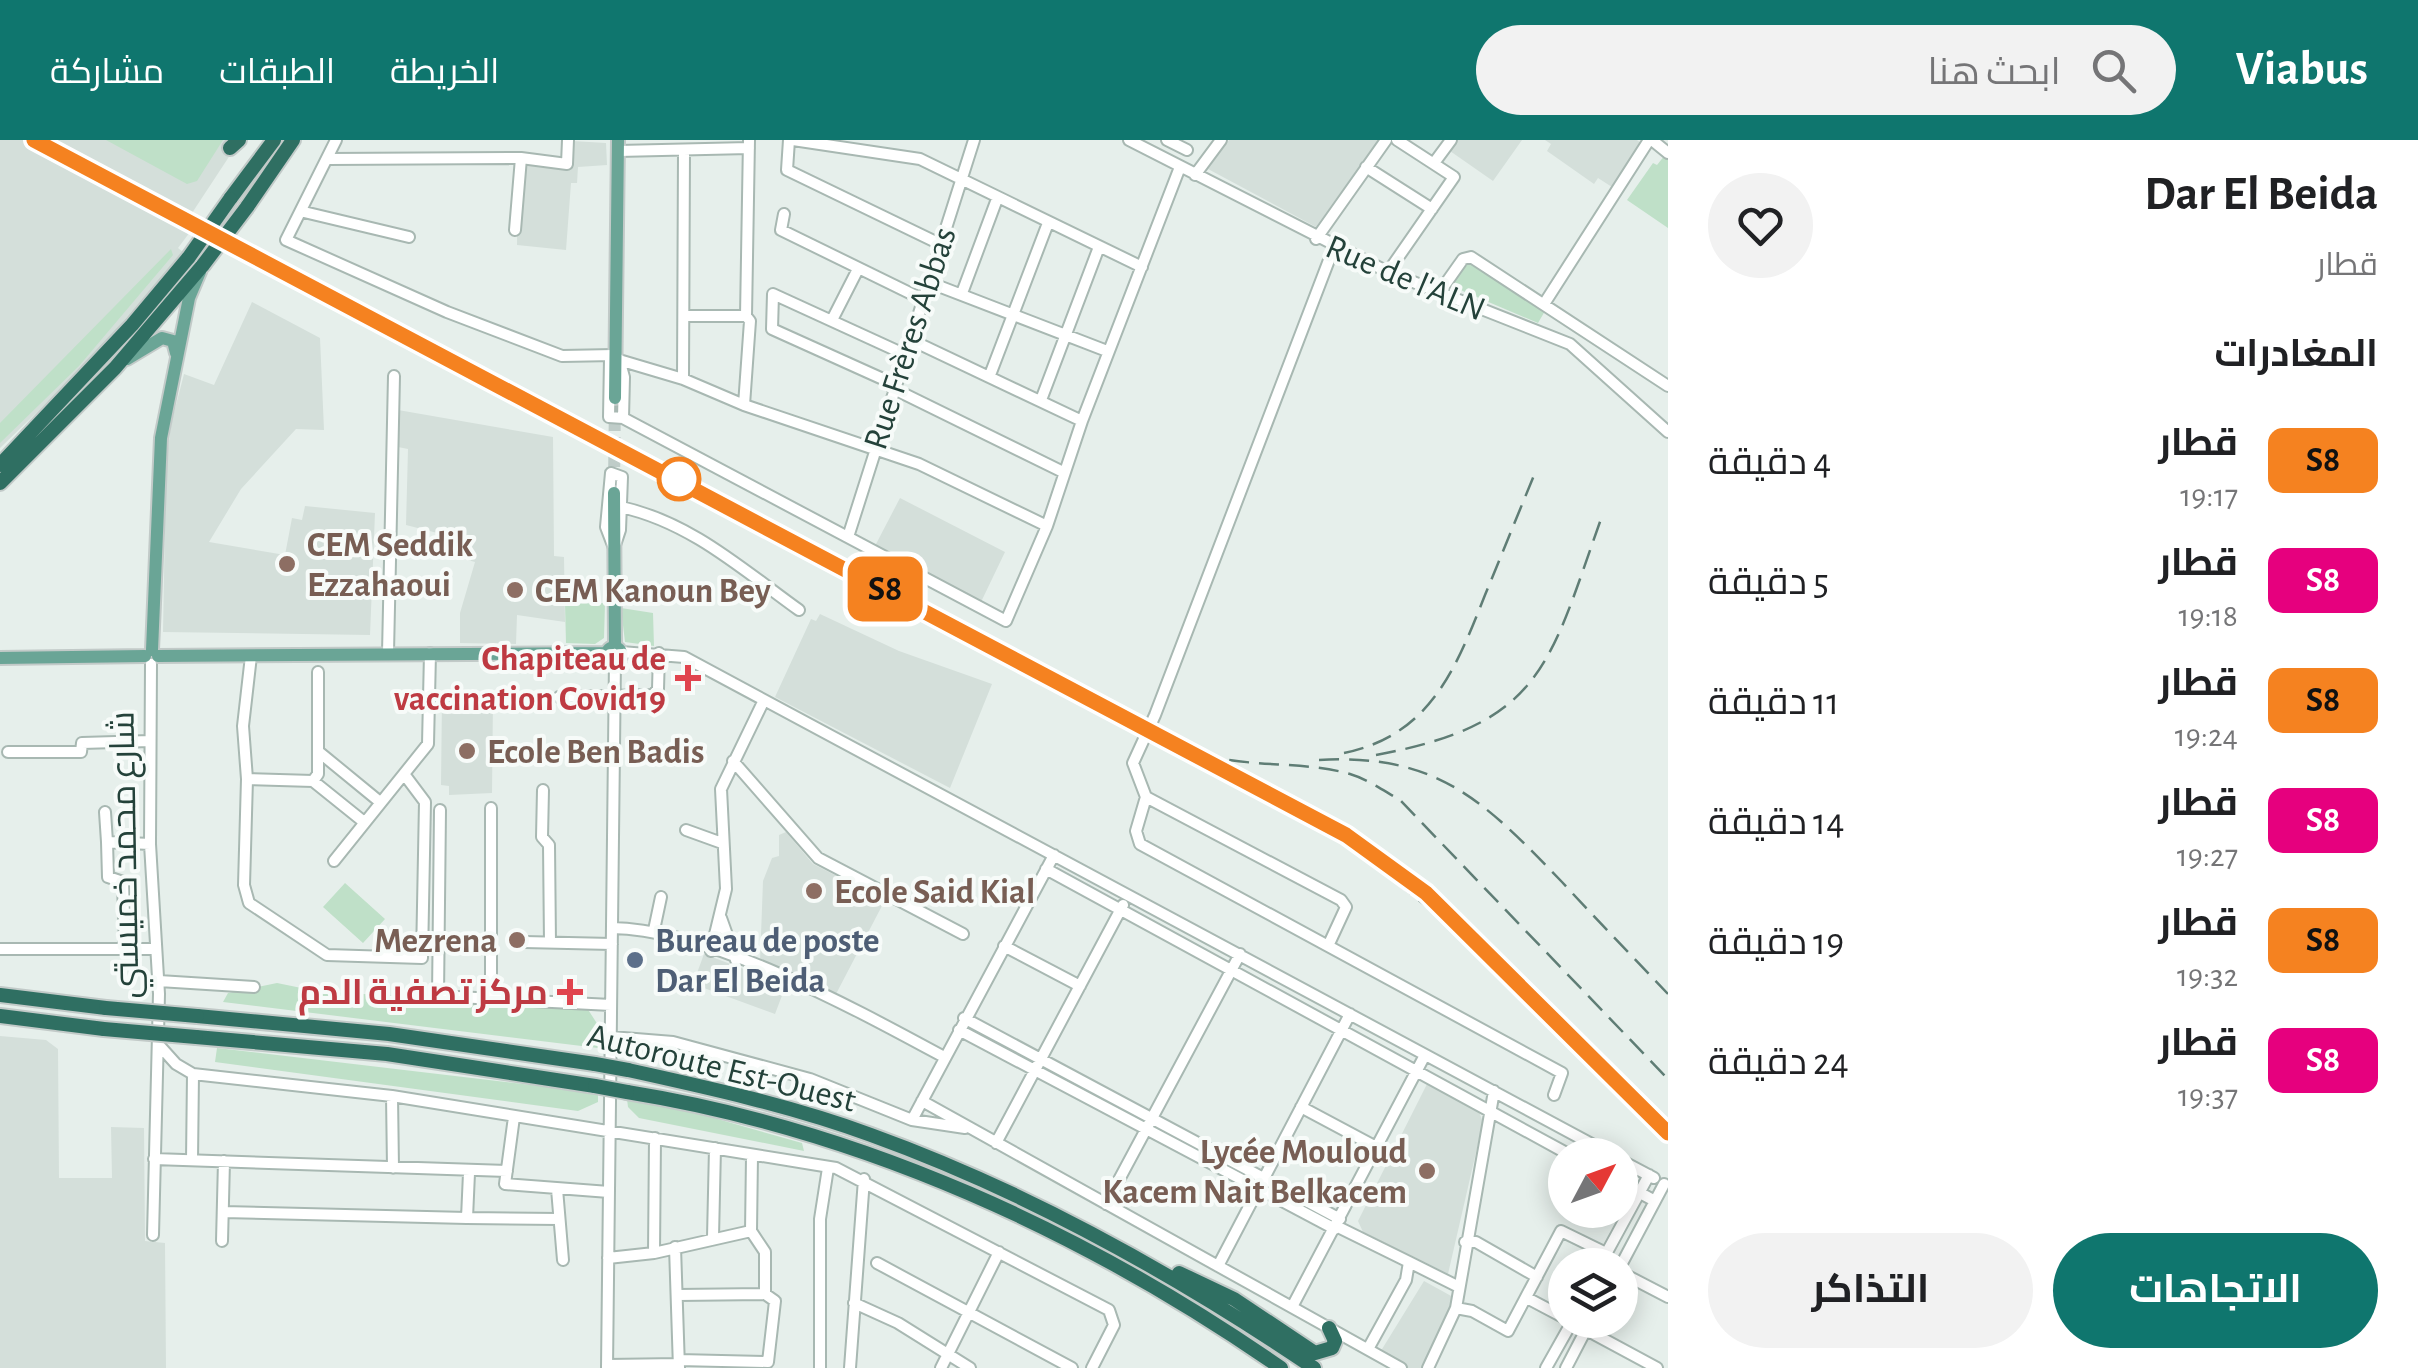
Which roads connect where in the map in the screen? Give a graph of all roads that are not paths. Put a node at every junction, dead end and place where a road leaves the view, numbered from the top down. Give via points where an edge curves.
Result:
1 (274, 140) edge
2 (293, 140) edge
3 (336, 140) edge
4 (568, 140) edge
5 (791, 140) edge
6 (974, 140) edge
7 (1129, 140) edge
8 (1167, 140) edge
9 (1220, 140) edge
10 (1386, 140) edge
11 (1397, 140) edge
12 (1451, 140) edge
13 (1650, 140) edge
14 (749, 144) edge
15 (618, 146) edge
16 (1186, 150) dead end
17 (684, 151) junction
18 (1668, 153) edge
19 (521, 158) junction
20 (328, 159) junction
21 (1434, 163) junction
22 (1180, 167) junction
23 (1366, 167) junction
24 (1196, 175) junction
25 (960, 182) junction
26 (998, 199) junction
27 (1432, 209) junction
28 (304, 212) junction
29 (784, 214) dead end
30 (1048, 223) junction
31 (515, 230) dead end
32 (409, 237) dead end
33 (1316, 239) junction
34 (940, 244) junction
35 (1099, 247) junction
36 (1334, 247) junction
37 (196, 261) junction
38 (1142, 267) junction
39 (858, 268) junction
40 (1388, 272) junction
41 (928, 282) junction
42 (962, 293) junction
43 (1439, 293) junction
44 (922, 299) junction
45 (1544, 304) junction
46 (1014, 312) junction
47 (686, 316) junction
48 (748, 318) junction
49 (832, 320) junction
50 (771, 322) junction
51 (1066, 334) junction
52 (909, 339) junction
53 (1107, 351) junction
54 (615, 353) junction
55 (904, 354) junction
56 (177, 360) junction
57 (115, 368) junction
58 (990, 375) junction
59 (394, 376) dead end
60 (683, 379) junction
61 (78, 385) junction
62 (893, 386) junction
63 (1668, 386) edge
64 (615, 398) tunnel mouth
65 (1041, 400) junction
66 (744, 405) junction
67 (1082, 420) junction
68 (1667, 428) edge
69 (873, 449) junction
70 (0, 456) edge
71 (0, 465) edge
72 (1064, 472) junction
73 (0, 483) edge
74 (614, 493) tunnel mouth
75 (621, 506) junction
76 (1048, 526) junction
77 (848, 537) junction
78 (614, 548) junction
79 (799, 610) dead end
80 (388, 653) junction
81 (430, 653) junction
82 (614, 653) junction
83 (659, 653) junction
84 (251, 656) junction
85 (152, 657) junction
86 (0, 658) edge
87 (318, 672) dead end
88 (614, 696) junction
89 (559, 697) dead end
90 (764, 700) junction
91 (150, 741) junction
92 (8, 752) dead end
93 (319, 752) junction
94 (734, 762) junction
95 (404, 774) junction
96 (247, 779) junction
97 (313, 780) junction
98 (543, 790) dead end
99 (1146, 797) junction
100 (380, 802) junction
101 (491, 808) dead end
102 (440, 810) dead end
103 (105, 812) dead end
104 (364, 822) junction
105 (686, 830) dead end
106 (107, 842) junction
107 (722, 843) junction
108 (150, 844) junction
109 (1054, 855) junction
110 (334, 861) dead end
111 (1046, 869) junction
112 (1129, 894) junction
113 (660, 897) dead end
114 (1121, 910) junction
115 (721, 918) junction
116 (612, 928) junction
117 (654, 930) junction
118 (963, 934) dead end
119 (524, 942) dead end
120 (550, 943) junction
121 (612, 944) junction
122 (1004, 946) junction
123 (1328, 946) junction
124 (0, 949) edge
125 (154, 949) junction
126 (124, 950) junction
127 (711, 951) junction
128 (1240, 954) junction
129 (736, 960) junction
130 (1232, 970) junction
131 (158, 981) junction
132 (1080, 986) junction
133 (254, 987) dead end
134 (0, 995) edge
135 (491, 1001) junction
136 (611, 1005) junction
137 (1350, 1014) junction
138 (0, 1016) edge
139 (962, 1024) junction
140 (1342, 1030) junction
141 (611, 1038) junction
142 (158, 1044) junction
143 (1426, 1055) junction
144 (944, 1058) junction
145 (1038, 1065) junction
146 (1417, 1071) junction
147 (194, 1074) junction
148 (1494, 1091) junction
149 (1554, 1095) dead end
150 (392, 1096) junction
151 (922, 1101) junction
152 (1301, 1108) junction
153 (1490, 1111) junction
154 (514, 1117) junction
155 (912, 1120) junction
156 (1149, 1124) junction
157 (972, 1129) junction
158 (610, 1130) junction
159 (655, 1138) junction
160 (1581, 1138) edge
161 (996, 1142) junction
162 (1548, 1143) edge
163 (1376, 1147) junction
164 (715, 1148) junction
165 (752, 1156) junction
166 (154, 1159) junction
167 (192, 1160) junction
168 (224, 1161) junction
169 (393, 1168) junction
170 (828, 1168) junction
171 (1638, 1169) edge
172 (507, 1171) junction
173 (469, 1172) junction
174 (1649, 1175) junction
175 (864, 1179) junction
176 (1261, 1183) junction
177 (1666, 1185) edge
178 (557, 1189) junction
179 (609, 1192) junction
180 (1640, 1193) junction
181 (1655, 1202) junction
182 (1106, 1204) junction
183 (223, 1212) junction
184 (467, 1218) junction
185 (559, 1219) junction
186 (1337, 1225) junction
187 (752, 1231) junction
188 (153, 1235) dead end
189 (713, 1238) junction
190 (222, 1241) dead end
191 (1465, 1242) junction
192 (675, 1247) junction
193 (1552, 1248) edge
194 (1596, 1248) edge
195 (1609, 1248) edge
196 (1631, 1248) edge
197 (999, 1252) junction
198 (654, 1253) junction
199 (1131, 1254) junction
200 (1548, 1256) edge
201 (608, 1258) junction
202 (563, 1260) dead end
203 (1408, 1262) junction
204 (877, 1263) dead end
205 (1218, 1266) junction
206 (1537, 1277) junction
207 (1638, 1280) edge
208 (1457, 1286) junction
209 (765, 1294) junction
210 (678, 1295) junction
211 (1668, 1297) edge
212 (1527, 1298) junction
213 (854, 1303) junction
214 (1292, 1307) junction
215 (1456, 1308) junction
216 (1548, 1309) edge
217 (967, 1313) junction
218 (1224, 1328) junction
219 (1329, 1328) junction
220 (1561, 1338) edge
221 (1582, 1338) edge
222 (1604, 1338) edge
223 (1368, 1350) junction
224 (945, 1354) junction
225 (1549, 1363) edge
226 (1634, 1363) edge
227 (679, 1364) edge
228 (607, 1366) edge
229 (820, 1368) edge
230 (850, 1368) edge
231 (941, 1368) edge
232 (970, 1368) edge
233 (1072, 1368) edge
234 (1092, 1368) edge
235 (1264, 1368) edge
236 (1282, 1368) edge
237 (1314, 1368) edge
238 (1401, 1368) edge
239 (1428, 1368) edge
240 (1567, 1368) edge
241 (1657, 1368) edge

1 - 37 highway, bridge via 230,199
2 - 37 highway, bridge via 247,207
3 - 20 street
4 - 19 street via 567,164
5 - 25 street via 920,159
5 - 34 street via 786,170
6 - 25 street, Rue Frères Abbas
7 - 22 street, Rue de l'ALN
8 - 16 street
9 - 24 street
10 - 23 street
11 - 21 street
12 - 21 street
13 - 18 street
13 - 45 street
14 - 17 street
14 - 48 street
15 - 17 street
15 - 54 main road
17 - 47 street
19 - 20 street
19 - 31 street
20 - 28 street
21 - 27 street via 1454,177
22 - 24 street, Rue de l'ALN
22 - 38 street
23 - 27 street
23 - 33 street
24 - 33 street, Rue de l'ALN
25 - 26 street
25 - 34 street, Rue Frères Abbas
26 - 30 street
26 - 42 street
27 - 40 street
28 - 32 street
28 - 54 street via 286,240 562,356
29 - 39 street via 781,230
30 - 35 street
30 - 46 street
33 - 36 street, Rue de l'ALN
34 - 41 street, Rue Frères Abbas
35 - 38 street
35 - 51 street
36 - 40 street, Rue de l'ALN
36 - 99 street via 1133,763
37 - 56 main road
37 - 57 highway
37 - 61 highway
38 - 53 street
39 - 44 street
39 - 49 street
40 - 43 street, Rue de l'ALN
41 - 42 street
41 - 44 street, Rue Frères Abbas
42 - 46 street
43 - 45 street via 1463,259 1472,257
43 - 68 street, Rue de l'ALN via 1570,344
44 - 52 street, Rue Frères Abbas
45 - 63 street
46 - 51 street
46 - 58 street
47 - 48 street
47 - 60 street
48 - 50 street
48 - 66 street
49 - 50 street via 774,294
49 - 55 street
50 - 62 street via 772,329
51 - 53 street
51 - 65 street
52 - 55 street, Rue Frères Abbas
52 - 58 street
53 - 67 street
54 - 60 street
54 - 64 main road
54 - 77 street via 612,418
55 - 62 street, Rue Frères Abbas
56 - 57 main road via 173,341 162,338
56 - 85 main road via 161,438
57 - 73 highway
58 - 65 street
59 - 80 street
60 - 66 street
61 - 70 highway
61 - 71 highway
62 - 69 street, Rue Frères Abbas
62 - 72 street
65 - 67 street
66 - 69 street
67 - 72 street
69 - 76 street
69 - 77 street, Rue Frères Abbas
72 - 76 street
74 - 78 main road
75 - 78 street
75 - 78 street via 622,477 611,474 606,527
75 - 79 street via 660,516 701,539
76 - 77 street via 1006,621
78 - 82 main road
80 - 81 main road
80 - 84 main road
81 - 82 main road
81 - 95 street via 428,744
82 - 83 street
82 - 88 street
83 - 88 street via 656,693
83 - 90 street via 684,656
84 - 85 main road
84 - 96 street via 243,726
85 - 86 main road
85 - 91 street, شارع محمد خميستي
87 - 93 street
88 - 89 street
88 - 116 street
90 - 94 street
90 - 109 street
91 - 92 street via 82,743 81,752
91 - 108 street, شارع محمد خميستي
93 - 97 street
93 - 100 street
94 - 107 street via 721,789
94 - 118 street via 818,858
95 - 96 street via 425,802 422,958 327,955 256,911 244,885
95 - 100 street
96 - 97 street
97 - 104 street
98 - 120 street
99 - 123 street via 1136,831 1140,844
99 - 123 street via 1342,900 1346,907
100 - 104 street
101 - 135 street
102 - 135 street via 437,993
103 - 106 street
104 - 110 street
105 - 107 street
106 - 108 street
106 - 126 street via 108,877 124,882
107 - 115 street
108 - 125 street, شارع محمد خميستي
109 - 111 street
109 - 112 street
111 - 114 street
111 - 122 street
112 - 114 street
112 - 128 street
113 - 117 street
114 - 130 street
114 - 132 street
115 - 127 street
115 - 129 street
116 - 117 street
116 - 121 street
117 - 127 street
119 - 120 street
120 - 121 street
121 - 136 street
122 - 132 street
122 - 139 street
123 - 149 street via 1562,1073
124 - 126 street
125 - 126 street
125 - 131 street, شارع محمد خميستي
127 - 129 street
128 - 130 street
128 - 137 street
129 - 144 street via 838,1000
130 - 140 street
130 - 156 street
131 - 133 street
131 - 142 street, شارع محمد خميستي
132 - 145 street
134 - 199 highway, Autoroute Est-Ouest, bridge via 389,1034 595,1064 751,1097 868,1134 1030,1201
135 - 136 street
136 - 141 street
137 - 140 street
137 - 143 street
138 - 218 highway, Autoroute Est-Ouest, bridge via 387,1054 688,1102 943,1182 1106,1260
139 - 144 street
139 - 145 street
140 - 146 street
140 - 152 street
141 - 155 street via 673,1042 810,1079
141 - 158 street
142 - 147 street
142 - 166 street, شارع محمد خميستي
143 - 146 street
143 - 148 street
144 - 151 street
145 - 156 street
145 - 161 street
146 - 153 street
146 - 163 street
147 - 150 street
147 - 167 street
148 - 153 street
148 - 160 street
150 - 154 street
150 - 169 street
151 - 155 street
151 - 157 street
152 - 163 street
152 - 176 street
153 - 162 street
153 - 191 street
154 - 158 street
154 - 172 street
155 - 157 street
156 - 176 street
156 - 182 street
157 - 161 street
158 - 159 street
158 - 179 street
159 - 164 street
159 - 198 street
161 - 182 street
163 - 186 street
164 - 165 street
164 - 189 street
165 - 170 street
165 - 187 street
166 - 167 street
166 - 188 street, شارع محمد خميستي
167 - 168 street
168 - 169 street
168 - 183 street
169 - 173 street
170 - 175 street
170 - 229 street via 820,1219
171 - 174 street
172 - 173 street
172 - 178 street via 506,1185
173 - 184 street
174 - 177 street
174 - 180 street
175 - 197 street
175 - 213 street
176 - 186 street
176 - 205 street
177 - 181 street
178 - 179 street
178 - 185 street
179 - 201 street
180 - 181 street
180 - 195 street
181 - 196 street
182 - 205 street
183 - 184 street
183 - 190 street
184 - 185 street
185 - 202 street
186 - 203 street
186 - 214 street
187 - 189 street
187 - 209 street via 765,1252
189 - 192 street
191 - 206 street
191 - 208 street
192 - 198 street
192 - 210 street
193 - 194 street via 1562,1230
197 - 217 street
197 - 234 street via 1109,1310 1114,1325
198 - 201 street
199 - 219 highway via 1234,1299 1315,1353 1332,1348
199 - 237 highway, Autoroute Est-Ouest
200 - 206 street
201 - 228 street
203 - 208 street
203 - 223 street via 1406,1280
204 - 217 street
205 - 214 street
206 - 212 street
207 - 211 street
208 - 215 street
209 - 210 street
209 - 227 street via 774,1301 768,1362
210 - 227 street
212 - 215 street via 1508,1331
212 - 216 street
213 - 224 street
213 - 230 street
214 - 219 street
215 - 239 street
217 - 224 street
217 - 233 street
218 - 235 highway
218 - 236 highway, Autoroute Est-Ouest
219 - 223 street
220 - 225 street
221 - 240 street
222 - 226 street
223 - 238 street
224 - 231 street
224 - 232 street
225 - 240 street
226 - 241 street
227 - 228 street

